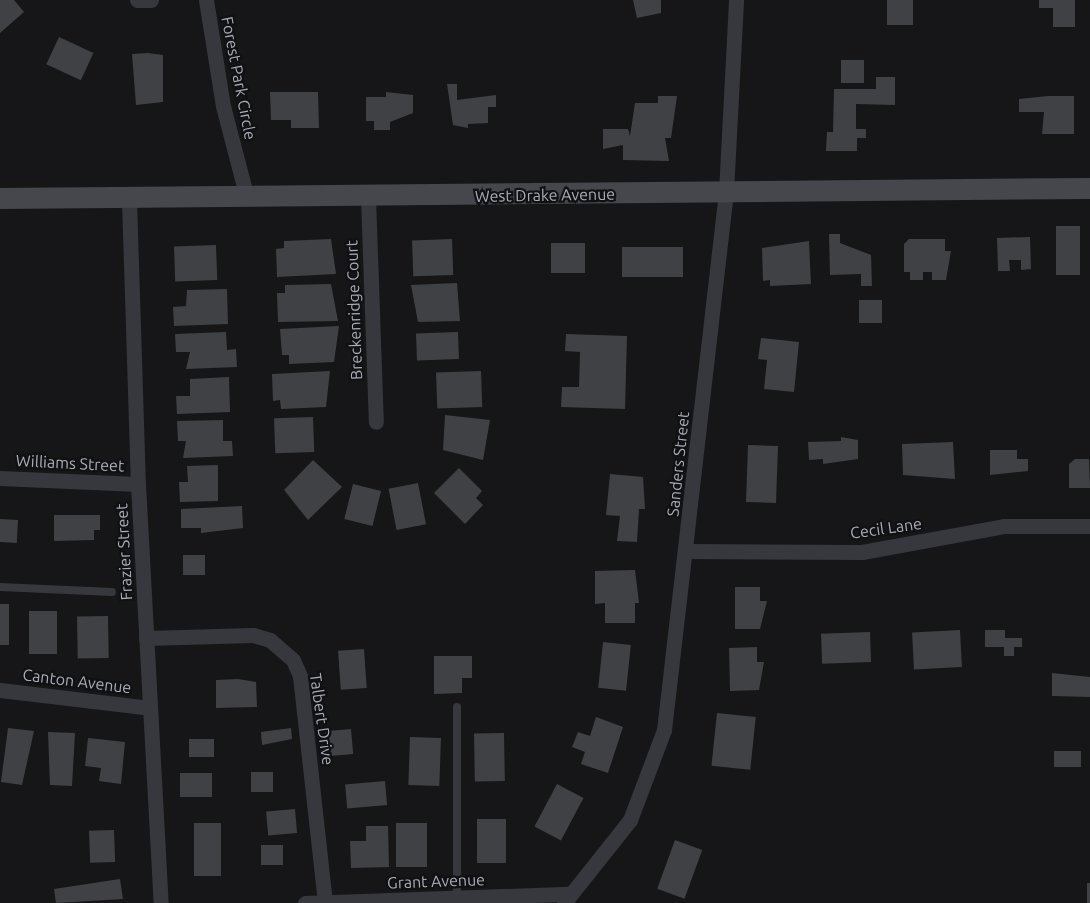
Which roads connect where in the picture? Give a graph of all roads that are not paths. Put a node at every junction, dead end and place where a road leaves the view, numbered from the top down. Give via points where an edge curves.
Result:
1 (137, 0) edge
2 (151, 0) edge
3 (206, 0) edge
4 (736, 0) edge
5 (1090, 188) edge
6 (726, 192) junction
7 (368, 197) junction
8 (0, 198) edge
9 (247, 198) junction
10 (129, 200) junction
11 (376, 422) dead end
12 (0, 478) edge
13 (138, 484) junction
14 (1090, 526) edge
15 (687, 551) junction
16 (0, 587) edge
17 (112, 592) dead end
18 (147, 638) junction
19 (0, 690) edge
20 (457, 707) dead end
21 (150, 708) junction
22 (456, 898) junction
23 (567, 899) edge
24 (325, 902) edge
25 (161, 903) edge
26 (305, 903) edge

1 - 2 street
3 - 9 street, Forest Park Circle via 223,106
4 - 6 street, Sanders Street
5 - 6 street, West Drake Avenue
6 - 7 street, West Drake Avenue
6 - 15 street, Sanders Street
7 - 9 street, West Drake Avenue
7 - 11 street, Breckenridge Court
8 - 10 street, West Drake Avenue
9 - 10 street, West Drake Avenue
10 - 13 street, Frazier Street
12 - 13 street, Williams Street
13 - 18 street, Frazier Street
14 - 15 street, Cecil Lane via 1004,526 862,552
15 - 23 street, Sanders Street via 669,701 648,782 630,820
16 - 17 lane
18 - 21 street, Frazier Street
18 - 24 street, Talbert Drive via 253,635 270,640 293,660 300,676
19 - 21 street, Canton Avenue
20 - 22 lane
21 - 25 street, Frazier Street
22 - 23 street, Grant Avenue
22 - 24 street, Grant Avenue
24 - 26 street, Grant Avenue

